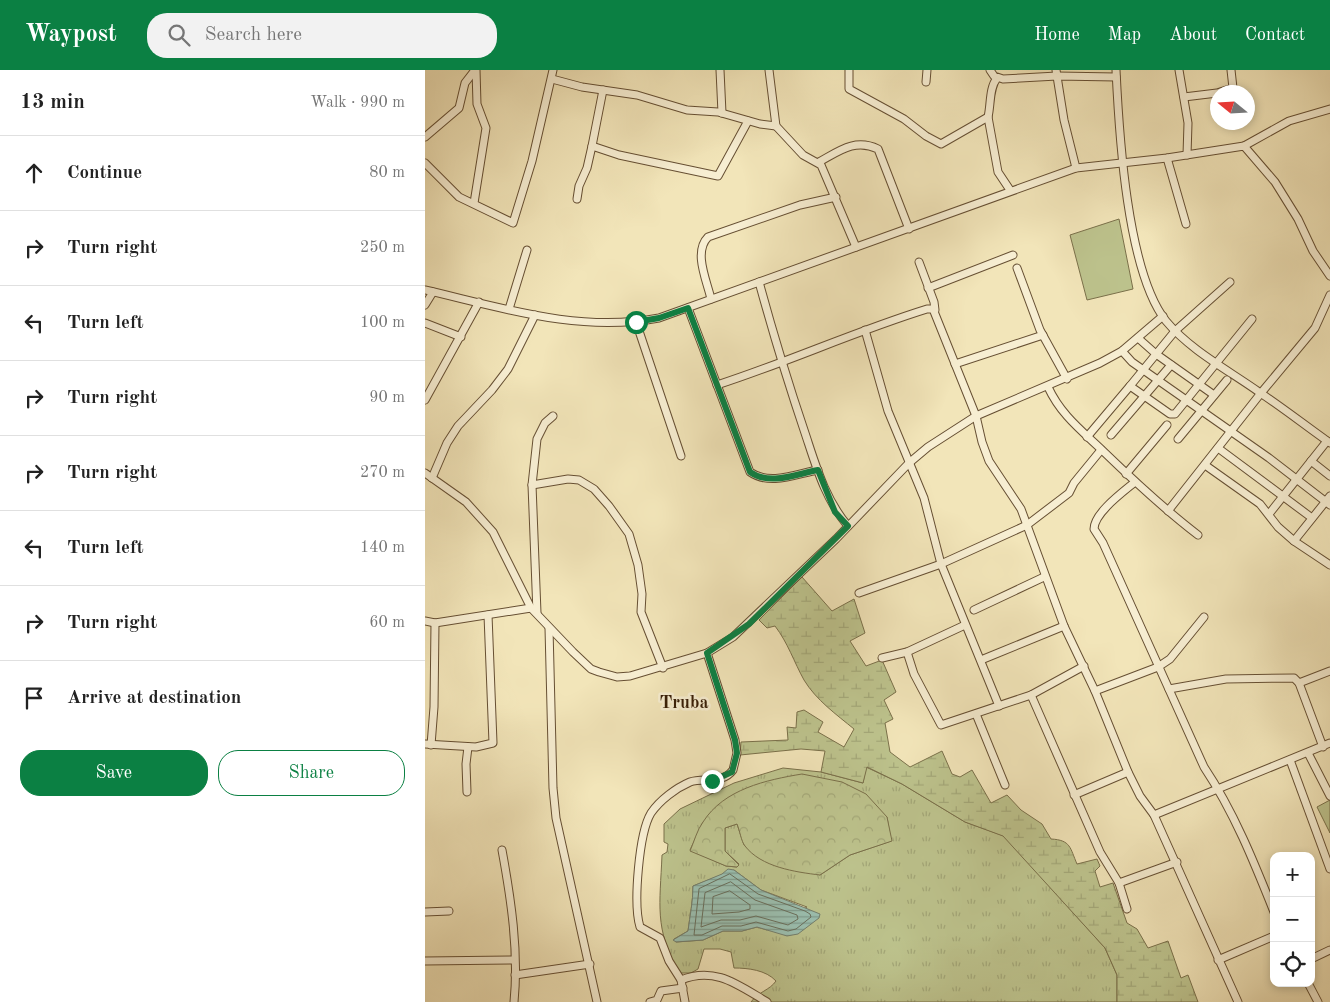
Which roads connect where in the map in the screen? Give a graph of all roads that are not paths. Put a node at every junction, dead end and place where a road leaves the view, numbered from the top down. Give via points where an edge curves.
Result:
1 (475, 70) edge
2 (553, 70) edge
3 (720, 70) edge
4 (769, 70) edge
5 (849, 70) edge
6 (927, 70) edge
7 (990, 70) edge
8 (1179, 70) edge
9 (1231, 70) edge
10 (1057, 73) edge
11 (1116, 73) edge
12 (997, 78) junction
13 (552, 79) junction
14 (927, 82) dead end
15 (1233, 85) edge
16 (603, 90) junction
17 (1210, 94) edge
18 (1184, 97) junction
19 (1330, 109) edge
20 (722, 113) junction
21 (988, 117) junction
22 (748, 121) junction
23 (776, 126) junction
24 (425, 137) edge
25 (592, 146) junction
26 (1244, 146) junction
27 (1187, 155) junction
28 (1167, 158) junction
29 (819, 162) junction
30 (1124, 162) junction
31 (425, 163) edge
32 (1076, 168) junction
33 (1010, 190) junction
34 (836, 197) junction
35 (577, 199) dead end
36 (475, 204) junction
37 (1186, 224) dead end
38 (909, 229) junction
39 (856, 247) junction
40 (527, 250) dead end
41 (1013, 256) dead end
42 (919, 262) dead end
43 (1017, 268) dead end
44 (1330, 276) edge
45 (759, 282) junction
46 (1229, 282) dead end
47 (928, 288) junction
48 (425, 290) edge
49 (433, 292) junction
50 (1330, 296) edge
51 (711, 299) junction
52 (479, 302) junction
53 (425, 305) edge
54 (688, 308) junction
55 (509, 309) junction
56 (935, 310) junction
57 (535, 315) junction
58 (1163, 316) junction
59 (1251, 319) dead end
60 (636, 322) junction
61 (425, 323) edge
62 (865, 330) junction
63 (1175, 331) junction
64 (1043, 335) junction
65 (461, 336) junction
66 (1138, 338) junction
67 (1122, 351) junction
68 (1156, 354) junction
69 (1216, 362) junction
70 (781, 364) junction
71 (955, 364) junction
72 (1171, 365) junction
73 (1143, 370) junction
74 (1067, 379) junction
75 (1157, 380) junction
76 (1227, 380) dead end
77 (717, 385) junction
78 (1199, 385) junction
79 (1130, 386) junction
80 (1048, 387) junction
81 (1261, 393) junction
82 (1214, 395) junction
83 (1145, 396) junction
84 (425, 400) edge
85 (1187, 400) junction
86 (1201, 410) junction
87 (553, 416) dead end
88 (976, 416) junction
89 (1167, 424) dead end
90 (1230, 432) junction
91 (1111, 435) dead end
92 (1087, 437) junction
93 (1178, 439) dead end
94 (1328, 442) edge
95 (1218, 448) junction
96 (1101, 450) junction
97 (681, 456) dead end
98 (1311, 461) junction
99 (909, 463) junction
100 (1205, 465) junction
101 (818, 470) junction
102 (425, 473) edge
103 (1126, 474) junction
104 (1330, 476) edge
105 (432, 478) junction
106 (1297, 479) junction
107 (1135, 482) junction
108 (532, 485) junction
109 (1283, 496) junction
110 (1329, 501) edge
111 (1168, 511) junction
112 (1269, 514) junction
113 (1313, 518) junction
114 (1027, 525) junction
115 (848, 526) junction
116 (1198, 535) dead end
117 (1294, 541) junction
118 (941, 564) junction
119 (1330, 565) edge
120 (1044, 577) junction
121 (859, 593) dead end
122 (973, 610) dead end
123 (534, 611) junction
124 (487, 615) junction
125 (1204, 617) dead end
126 (425, 621) edge
127 (435, 623) junction
128 (965, 625) junction
129 (1064, 626) junction
130 (549, 628) junction
131 (907, 652) junction
132 (707, 653) junction
133 (882, 658) dead end
134 (981, 660) junction
135 (1083, 666) junction
136 (1158, 667) junction
137 (663, 668) junction
138 (1330, 671) edge
139 (1299, 683) junction
140 (1169, 689) junction
141 (1095, 691) junction
142 (1031, 694) junction
143 (999, 706) junction
144 (976, 714) junction
145 (428, 744) edge
146 (1327, 745) edge
147 (468, 747) junction
148 (1307, 753) junction
149 (1290, 760) junction
150 (1128, 772) junction
151 (1005, 785) dead end
152 (1220, 790) junction
153 (467, 792) dead end
154 (1074, 795) junction
155 (1330, 796) edge
156 (1154, 815) junction
157 (502, 850) dead end
158 (1177, 862) junction
159 (1330, 869) edge
160 (1119, 884) junction
161 (1270, 902) edge
162 (1127, 909) dead end
163 (449, 911) dead end
164 (425, 912) edge
165 (1270, 938) edge
166 (1330, 950) edge
167 (1315, 957) edge
168 (514, 960) junction
169 (1218, 960) junction
170 (425, 961) edge
171 (589, 964) junction
172 (515, 975) junction
173 (681, 980) junction
174 (1310, 987) edge
175 (683, 988) junction
176 (514, 1002) edge
177 (597, 1002) edge
178 (650, 1002) edge
179 (685, 1002) edge
180 (767, 1002) edge
181 (1238, 1002) edge
182 (1318, 1002) edge

1 - 24 street via 465,83 459,108
1 - 36 street via 477,104 485,128
2 - 13 street
3 - 20 street
4 - 23 street
5 - 21 street via 849,89 915,126 936,143 941,144
6 - 14 street
7 - 12 street
8 - 18 street
9 - 15 street
10 - 11 street
10 - 12 street
10 - 32 street
11 - 30 street
12 - 21 street via 991,92
13 - 16 street
13 - 36 street via 515,222 511,223
16 - 20 street via 637,95 687,110
16 - 25 street
17 - 18 street
18 - 27 street
19 - 26 street via 1289,121
20 - 22 street
21 - 33 street via 998,172
22 - 23 street
22 - 25 street via 718,176 619,155
23 - 29 street via 803,154
25 - 35 street
26 - 27 street
26 - 44 street via 1275,182
27 - 28 street
28 - 30 street
28 - 37 street
29 - 34 street
29 - 38 street via 855,144 878,149
30 - 32 street
30 - 58 street via 1142,272
31 - 36 street via 451,191
32 - 33 street
33 - 38 street
34 - 39 street
34 - 51 street via 800,205 708,237 703,242 701,255
38 - 39 street
39 - 45 street
40 - 55 street
41 - 47 street
42 - 47 street
43 - 64 street
45 - 51 street
45 - 70 street
46 - 63 street
47 - 56 street
48 - 49 street
49 - 52 street
49 - 53 street
50 - 81 street via 1315,328
51 - 54 street
52 - 55 street
52 - 65 street
54 - 60 street
54 - 77 street
55 - 57 street
56 - 62 street via 927,309
56 - 71 street
57 - 60 street via 594,324
57 - 105 street via 508,369 458,426
58 - 63 street
58 - 66 street
59 - 69 street
60 - 97 street
61 - 65 street
62 - 70 street
62 - 99 street via 888,411
63 - 68 street
63 - 69 street
64 - 71 street
64 - 74 street
65 - 84 street
66 - 67 street
66 - 68 street
67 - 73 street
67 - 74 street
68 - 72 street
68 - 73 street
69 - 78 street
69 - 81 street
70 - 77 street
70 - 101 street
71 - 88 street
72 - 75 street
72 - 78 street
73 - 75 street
73 - 79 street
74 - 80 street
75 - 83 street
75 - 85 street
76 - 82 street
77 - 101 street via 750,472 769,480
78 - 82 street
78 - 85 street
79 - 83 street
79 - 92 street
80 - 88 street
80 - 92 street via 1056,405
81 - 90 street
81 - 94 street
82 - 86 street
83 - 85 street via 1172,414
83 - 91 street
85 - 86 street
86 - 90 street
86 - 93 street
87 - 108 street via 537,438
88 - 99 street
88 - 114 street via 989,461
89 - 103 street
90 - 95 street
90 - 106 street
92 - 96 street
94 - 98 street
95 - 100 street
95 - 109 street
96 - 103 street
96 - 114 street via 1069,493
98 - 104 street
98 - 106 street
99 - 115 street
99 - 118 street via 924,498
100 - 111 street
100 - 112 street
101 - 115 street via 835,512
102 - 105 street
103 - 107 street
105 - 123 street via 466,502 493,532
106 - 109 street
106 - 110 street
107 - 111 street
107 - 136 street via 1105,508 1094,529
108 - 123 street
108 - 137 street via 579,480 594,489 609,506 629,534 638,565 641,612
109 - 112 street
109 - 113 street
110 - 113 street
111 - 116 street
112 - 117 street
113 - 117 street
114 - 118 street
114 - 120 street
115 - 132 street via 749,624
117 - 119 street
118 - 121 street
118 - 128 street
120 - 122 street
120 - 129 street
123 - 124 street
123 - 130 street
124 - 127 street
124 - 147 street via 494,741 485,747
125 - 136 street via 1178,650
126 - 127 street
127 - 145 street via 434,707
128 - 131 street
128 - 134 street
129 - 134 street
129 - 135 street
130 - 137 street via 591,669 599,672 617,677
130 - 171 street via 556,818
131 - 133 street
131 - 144 street via 914,674 939,724
132 - 137 street
132 - 173 street via 735,740 737,753 733,770 712,781 698,779 688,783 656,807 645,830 637,878 640,927 660,938
134 - 143 street
135 - 141 street
135 - 142 street
136 - 140 street
136 - 141 street
138 - 139 street
139 - 140 street via 1290,676 1226,678
139 - 146 street
140 - 152 street via 1205,767
141 - 150 street
142 - 143 street
142 - 154 street
143 - 144 street
144 - 151 street
145 - 147 street
146 - 148 street
147 - 153 street
148 - 149 street
148 - 155 street
149 - 152 street
149 - 159 street
150 - 154 street
150 - 156 street
152 - 156 street
152 - 161 street
154 - 160 street via 1100,852
156 - 158 street
157 - 168 street
158 - 160 street
158 - 169 street
160 - 162 street
163 - 164 street
165 - 169 street
166 - 167 street
168 - 170 street
168 - 172 street
169 - 181 street
171 - 172 street
171 - 177 street
172 - 176 street
173 - 175 street
173 - 180 street via 695,974 713,974
174 - 182 street
175 - 178 street via 661,991 657,1000
175 - 179 street

